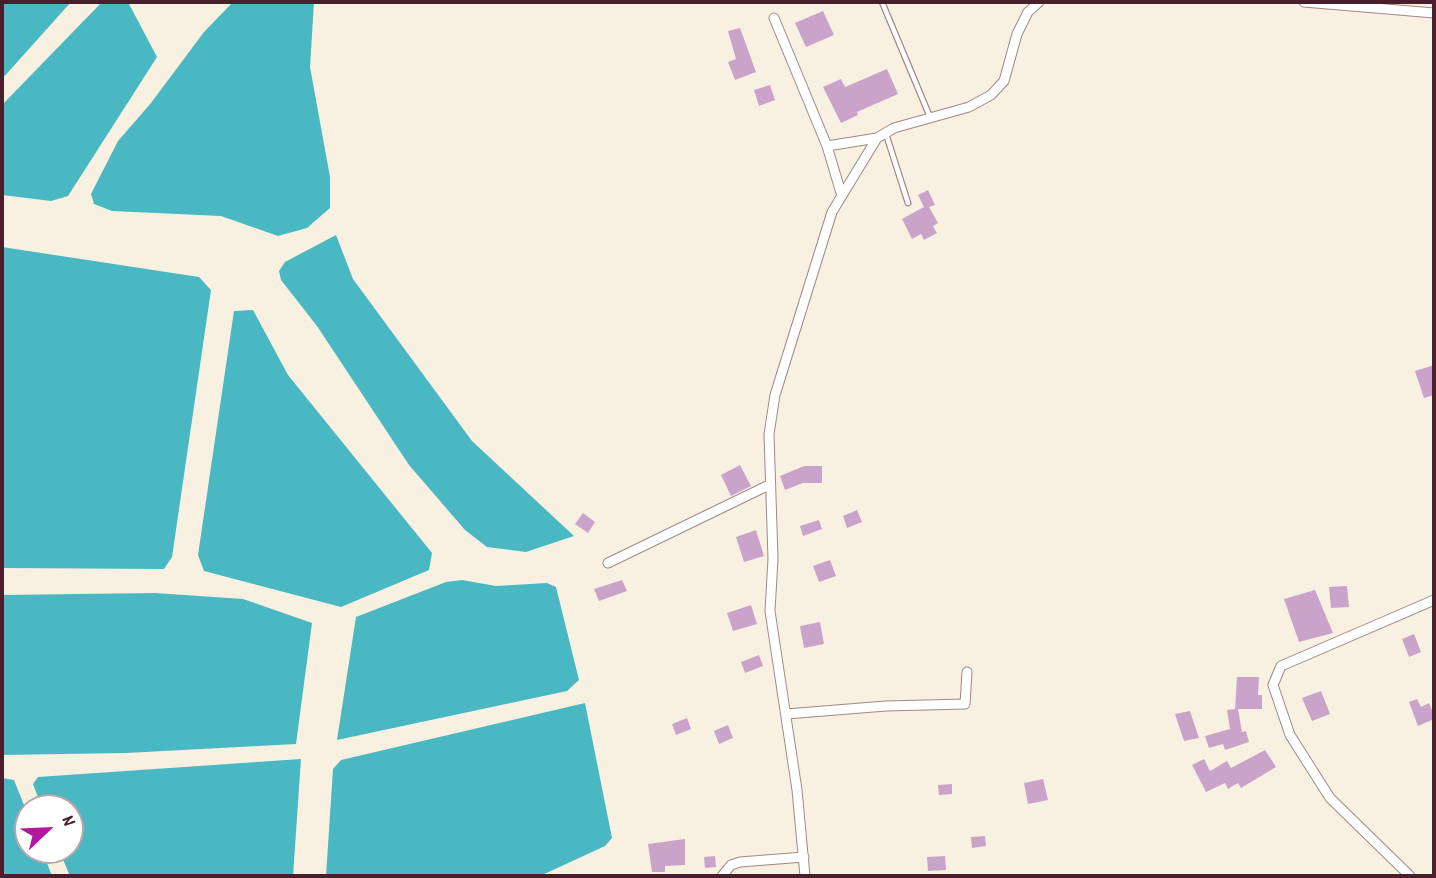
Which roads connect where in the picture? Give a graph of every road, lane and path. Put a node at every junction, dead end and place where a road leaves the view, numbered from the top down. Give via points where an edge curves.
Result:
1 (882, 2) edge
2 (1039, 2) edge
3 (1304, 2) edge
4 (1434, 13) edge
5 (774, 18) dead end
6 (931, 119) junction
7 (881, 136) junction
8 (827, 145) junction
9 (841, 193) junction
10 (908, 203) dead end
11 (769, 485) junction
12 (608, 563) dead end
13 (1434, 600) edge
14 (967, 672) dead end
15 (786, 714) junction
16 (804, 857) junction
17 (722, 876) edge
18 (805, 876) edge
19 (1410, 876) edge

1 - 6 lane
2 - 6 street via 1017,34 1004,81 991,95 968,107
3 - 4 street
5 - 8 street
6 - 7 street
7 - 8 street
7 - 9 street
7 - 10 lane
8 - 9 street
9 - 11 street via 818,248 775,395
11 - 12 street
11 - 15 street via 771,611
13 - 19 street via 1281,666 1273,685 1290,735 1330,798
14 - 15 street via 965,704
15 - 16 street
16 - 17 street via 740,862
16 - 18 street

